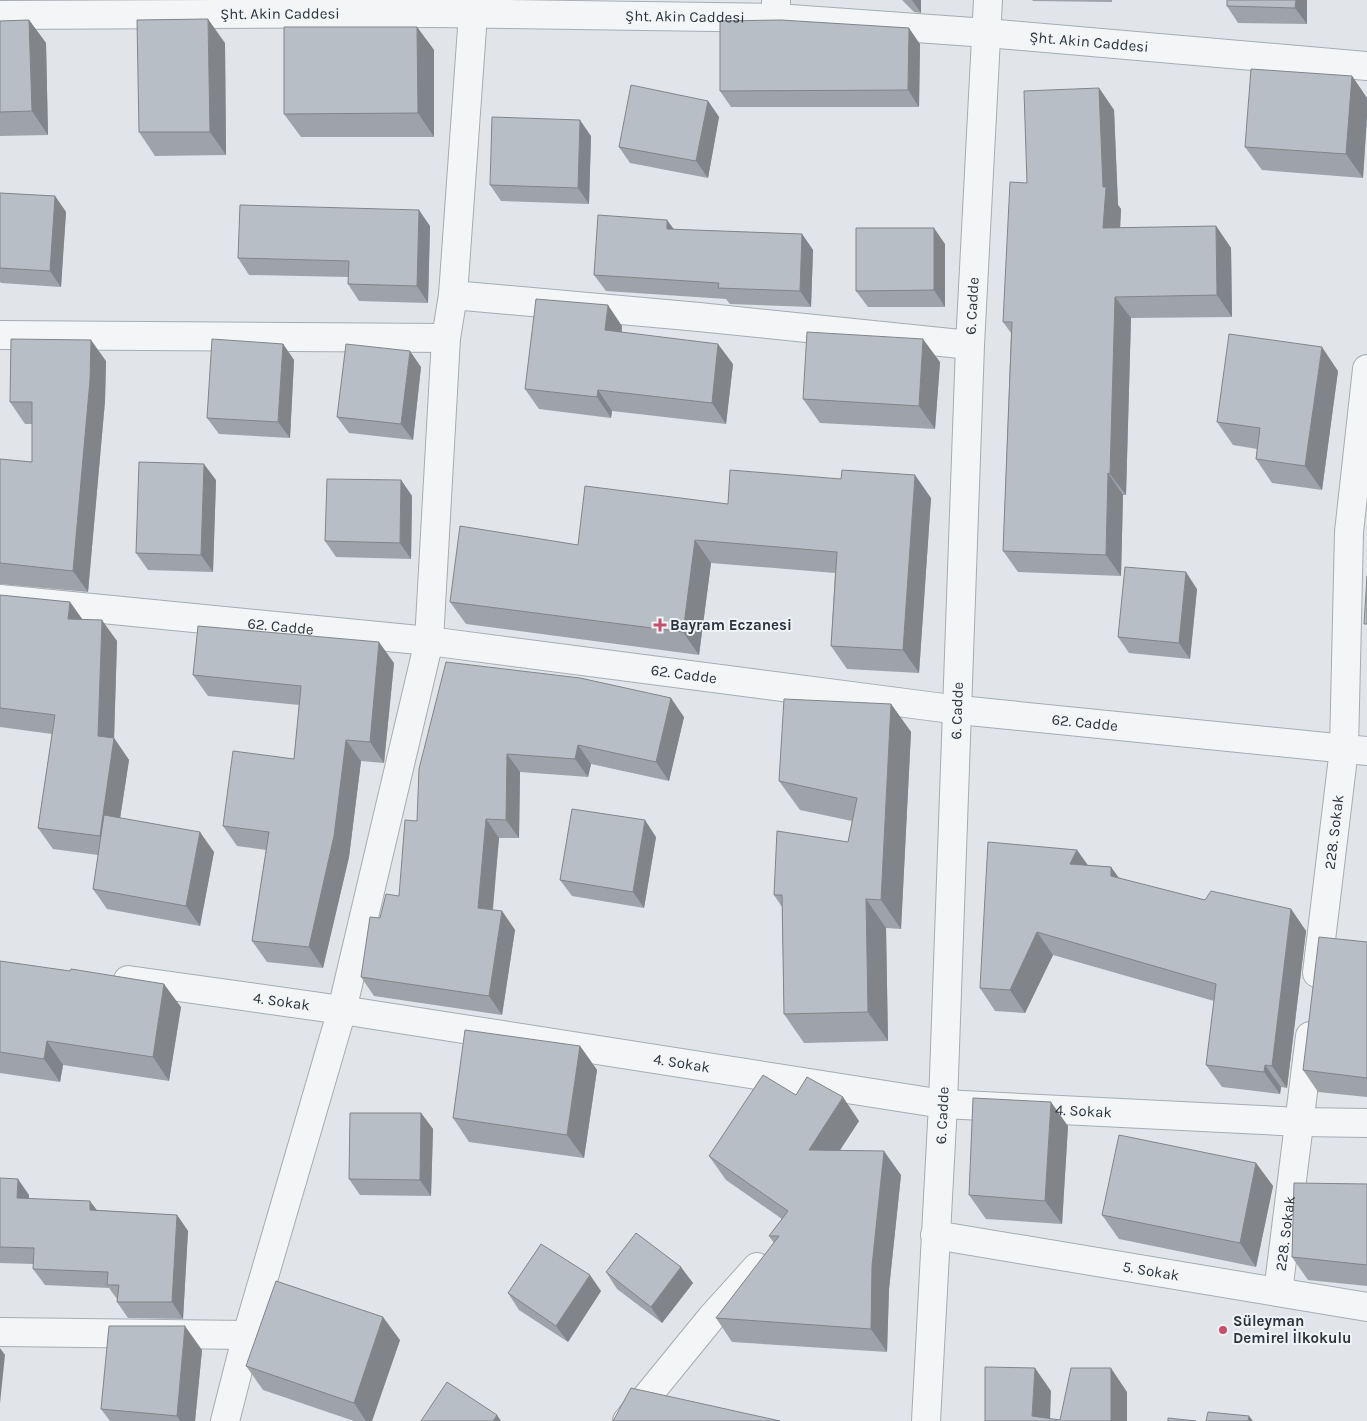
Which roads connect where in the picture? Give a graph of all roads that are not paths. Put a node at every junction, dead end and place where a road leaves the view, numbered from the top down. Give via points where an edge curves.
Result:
1 (988, 0) edge
2 (402, 6) edge
3 (776, 9) edge
4 (473, 14) junction
5 (0, 15) edge
6 (987, 33) junction
7 (1367, 66) edge
8 (453, 295) junction
9 (0, 335) edge
10 (446, 338) junction
11 (970, 345) junction
12 (1367, 369) edge
13 (1358, 533) edge
14 (0, 599) edge
15 (430, 641) junction
16 (959, 710) junction
17 (1355, 750) edge
18 (108, 978) edge
19 (342, 1010) junction
20 (943, 1104) junction
21 (1300, 1122) junction
22 (1367, 1123) edge
23 (935, 1235) junction
24 (757, 1267) edge
25 (1278, 1292) junction
26 (1367, 1307) edge
27 (0, 1332) edge
28 (247, 1335) junction
29 (225, 1421) edge
30 (626, 1421) edge
31 (926, 1421) edge

1 - 6 street, 6. Cadde
2 - 4 street, Şht. Akin Caddesi
2 - 5 street, Şht. Akin Caddesi
3 - 4 street, Şht. Akin Caddesi
3 - 6 street, Şht. Akin Caddesi
4 - 8 street
6 - 7 street, Şht. Akin Caddesi
6 - 11 street, 6. Cadde
8 - 10 street
8 - 11 street via 698,316
9 - 10 street
10 - 15 street
11 - 16 street, 6. Cadde
12 - 13 street, 228. Sokak
13 - 17 street, 228. Sokak
14 - 15 street, 62. Cadde
15 - 16 street, 62. Cadde
15 - 19 street
16 - 17 street, 62. Cadde
16 - 20 street, 6. Cadde
17 - 21 street, 228. Sokak via 1314,1004
18 - 19 street, 4. Sokak
19 - 20 street, 4. Sokak
19 - 28 street
20 - 21 street, 4. Sokak
20 - 23 street, 6. Cadde
21 - 22 street, 4. Sokak
21 - 25 street, 228. Sokak
23 - 25 street, 5. Sokak
23 - 31 street, 6. Cadde
24 - 30 street via 710,1318
25 - 26 street, 5. Sokak
27 - 28 street
28 - 29 street

